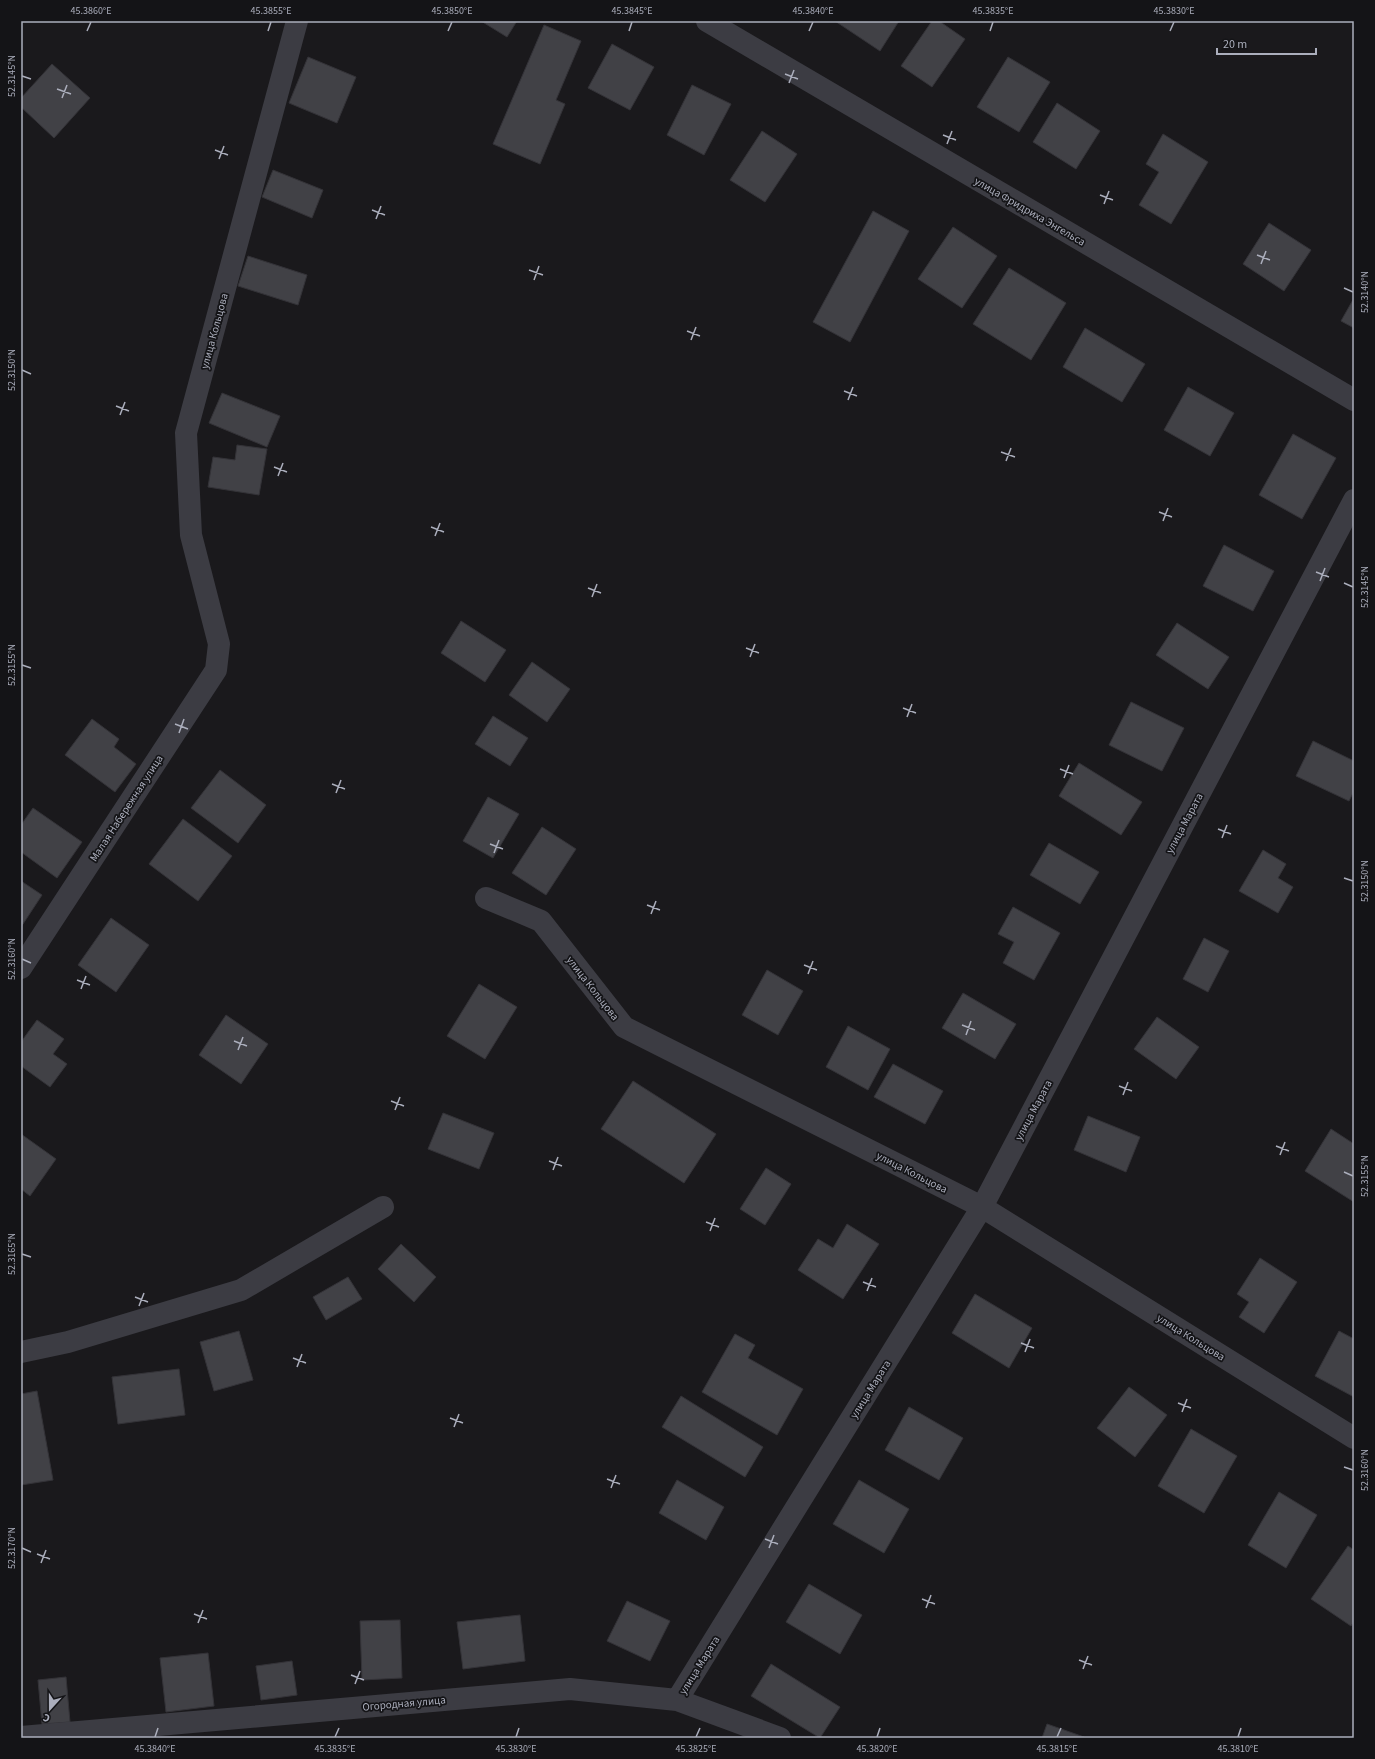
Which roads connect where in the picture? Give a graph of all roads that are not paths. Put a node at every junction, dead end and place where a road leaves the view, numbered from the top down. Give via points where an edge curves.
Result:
1 (297, 21) edge
2 (707, 21) edge
3 (1354, 400) edge
4 (1354, 500) edge
5 (219, 644) joint
6 (486, 898) dead end
7 (21, 968) edge
8 (383, 1207) dead end
9 (982, 1207) junction
10 (21, 1352) edge
11 (1354, 1438) edge
12 (677, 1700) junction
13 (21, 1737) edge
14 (780, 1738) edge

1 - 5 street, улица Кольцова via 186,433 191,535
2 - 3 street, улица Фридриха Энгельса
4 - 9 street, улица Марата
5 - 7 street, Малая Набережная улица via 216,670
6 - 9 street, улица Кольцова via 541,921 624,1027
8 - 10 street via 241,1290 68,1342
9 - 11 street, улица Кольцова
9 - 12 street, улица Марата
12 - 13 street, Огородная улица via 570,1689
12 - 14 street, Огородная улица

